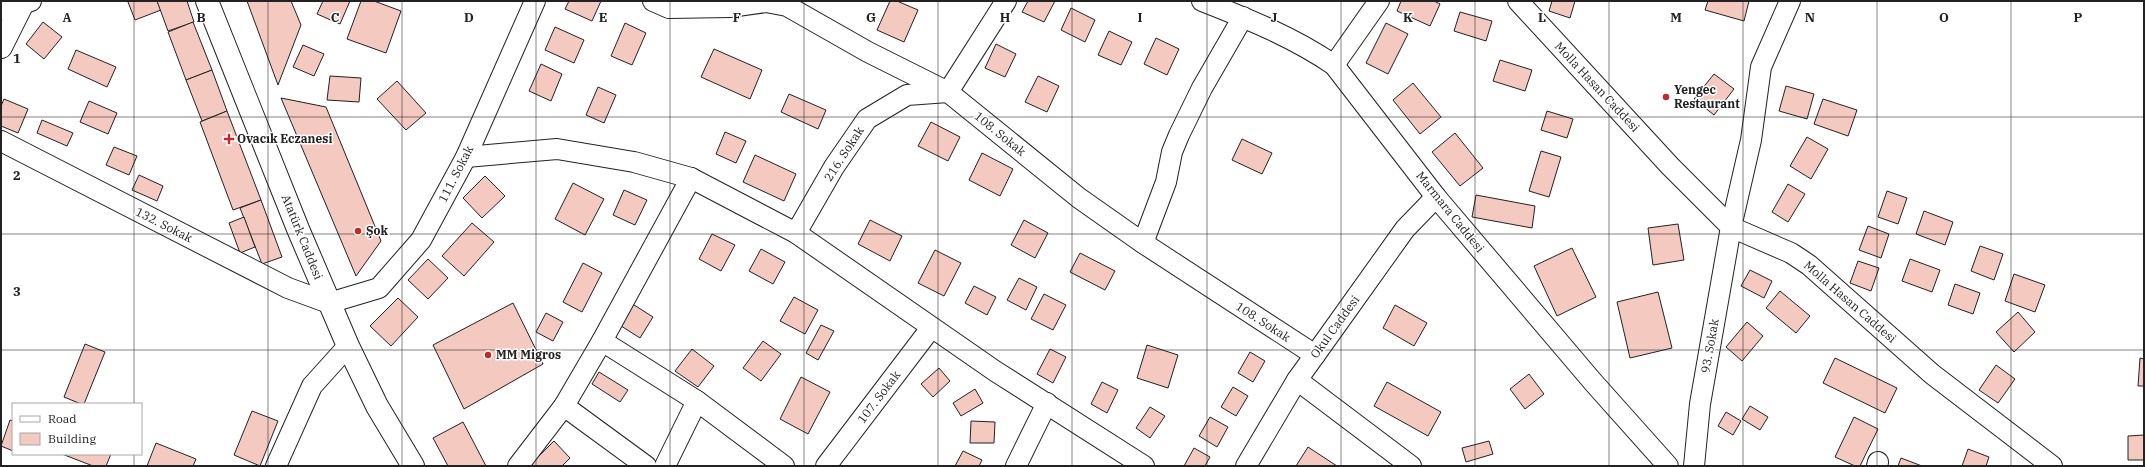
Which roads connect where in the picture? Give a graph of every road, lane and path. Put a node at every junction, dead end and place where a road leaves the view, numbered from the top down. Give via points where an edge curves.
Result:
1 (207, 1) edge
2 (535, 1) edge
3 (653, 1) edge
4 (1006, 1) edge
5 (1202, 1) edge
6 (1379, 1) edge
7 (1518, 1) edge
8 (1790, 1) edge
9 (26, 3) edge
10 (1, 10) edge
11 (1243, 17) junction
12 (1, 47) edge
13 (1334, 65) junction
14 (948, 92) junction
15 (1, 141) edge
16 (466, 157) junction
17 (691, 178) junction
18 (1436, 197) junction
19 (1731, 227) junction
20 (796, 233) junction
21 (1143, 243) junction
22 (329, 303) junction
23 (931, 328) junction
24 (602, 341) junction
25 (348, 346) junction
26 (1315, 355) junction
27 (1297, 380) junction
28 (697, 401) junction
29 (1047, 403) junction
30 (564, 406) junction
31 (276, 466) edge
32 (413, 466) edge
33 (518, 466) edge
34 (646, 466) edge
35 (665, 466) edge
36 (784, 466) edge
37 (826, 466) edge
38 (1016, 466) edge
39 (1144, 466) edge
40 (1246, 466) edge
41 (1411, 466) edge
42 (1668, 466) edge
43 (1694, 466) edge
44 (2052, 466) edge

1 - 22 main road, Atatürk Caddesi
2 - 16 street, 111. Sokak
3 - 14 street, 108. Sokak via 669,8 730,7 766,2 787,6 868,52
4 - 14 street
5 - 11 street, Marmara Caddesi
6 - 13 street
7 - 19 street, Molla Hasan Caddesi via 1670,166
8 - 19 street, 93. Sokak via 1761,67 1751,140
9 - 10 street
9 - 12 main road
11 - 13 street, Marmara Caddesi via 1298,43
11 - 21 street via 1202,88 1179,135 1161,196
13 - 18 street, Marmara Caddesi
14 - 20 street, 216. Sokak via 907,95 867,119 834,167
14 - 21 street, 108. Sokak via 1079,198
15 - 22 street, 132. Sokak via 288,288
16 - 17 street via 557,149 634,162
16 - 22 street, 111. Sokak via 421,240 379,288
17 - 20 street
17 - 24 street
18 - 26 street, Okul Caddesi via 1405,229
18 - 42 street, Marmara Caddesi
19 - 43 street, 93. Sokak via 1700,404
19 - 44 street, Molla Hasan Caddesi via 1791,253 1809,265 1932,374
20 - 23 street
21 - 26 street, 108. Sokak
22 - 25 main road, Atatürk Caddesi
23 - 29 street
23 - 37 street, 107. Sokak
24 - 28 street
24 - 30 street
25 - 31 street via 312,386
25 - 32 main road, Atatürk Caddesi via 377,406
26 - 27 street, Okul Caddesi
27 - 40 street, Okul Caddesi
27 - 41 street
28 - 35 street
28 - 36 street
29 - 38 street
29 - 39 street
30 - 33 street
30 - 34 street

